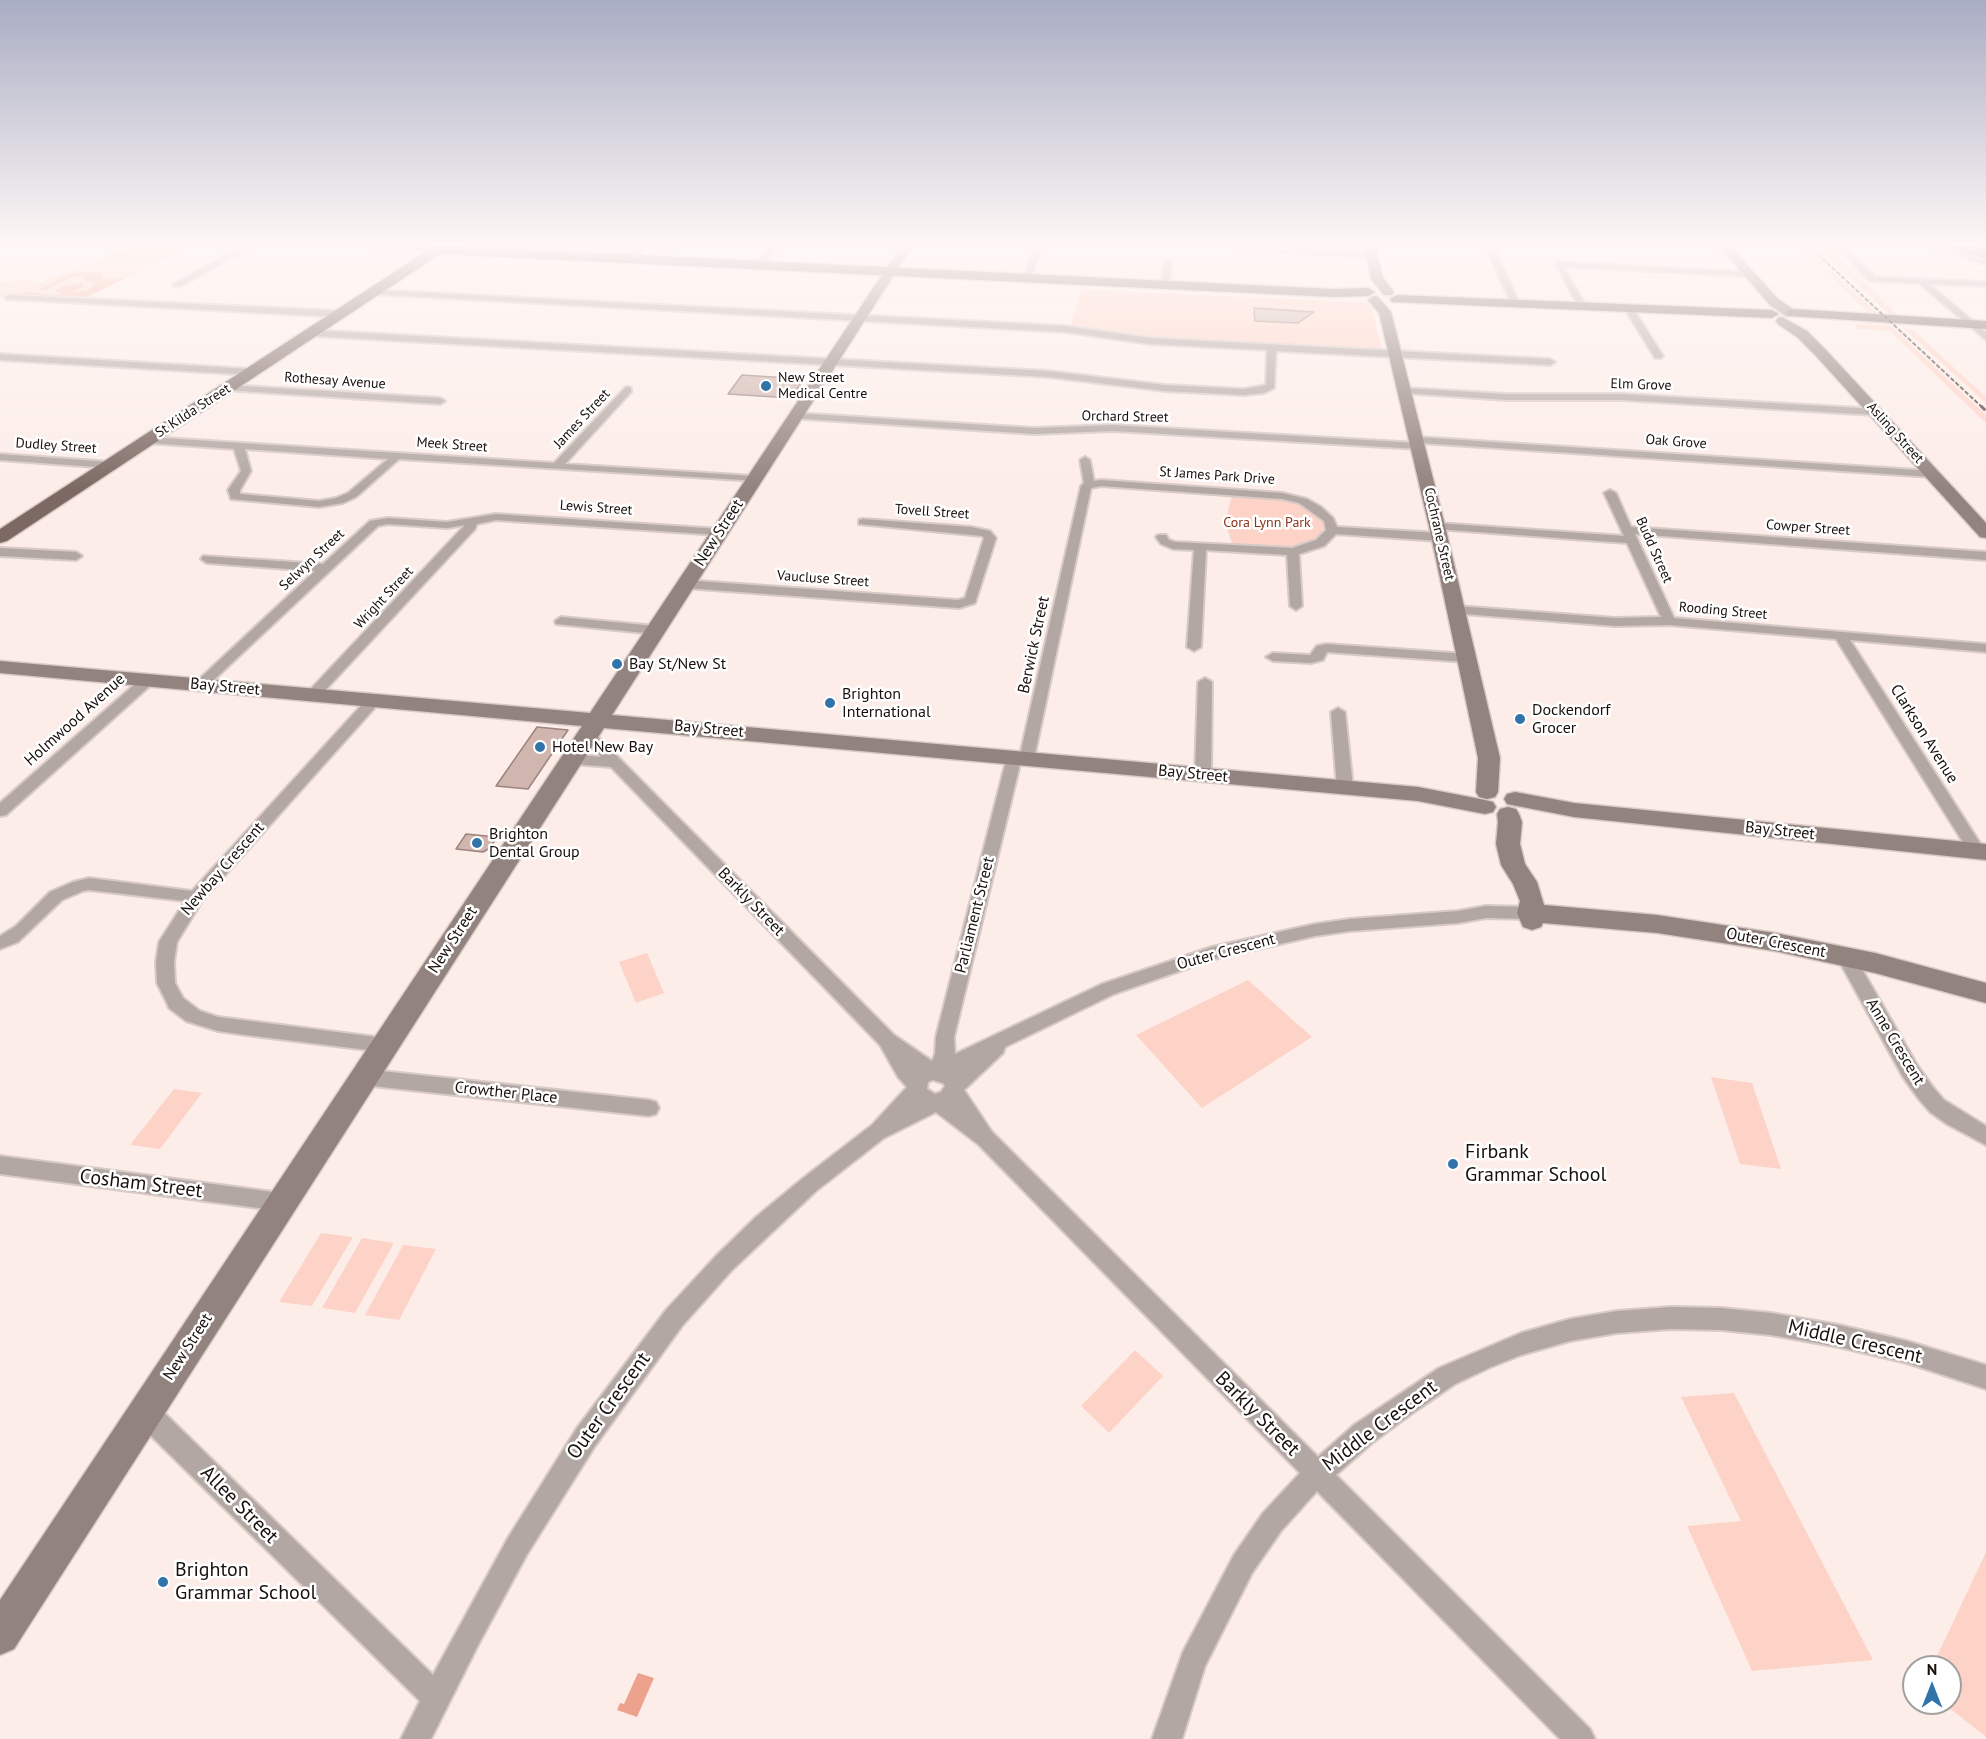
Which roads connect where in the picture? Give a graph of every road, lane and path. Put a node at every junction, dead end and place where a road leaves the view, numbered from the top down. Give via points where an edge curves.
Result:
1 (322, 326) edge
2 (854, 326) edge
3 (1016, 326) edge
4 (1393, 326) edge
5 (1640, 326) edge
6 (1795, 326) edge
7 (1935, 326) edge
8 (1981, 329) edge
9 (311, 333) junction
10 (1272, 348) junction
11 (1396, 354) junction
12 (1658, 356) dead end
13 (0, 357) edge
14 (830, 362) junction
15 (1550, 363) dead end
16 (252, 372) junction
17 (228, 388) junction
18 (628, 390) dead end
19 (1406, 391) junction
20 (431, 411) dead end
21 (1875, 412) junction
22 (795, 416) junction
23 (148, 440) junction
24 (1418, 443) junction
25 (238, 446) junction
26 (397, 456) junction
27 (0, 457) edge
28 (1085, 460) dead end
29 (110, 465) junction
30 (556, 467) junction
31 (1932, 474) junction
32 (754, 479) junction
33 (1090, 484) junction
34 (1610, 493) dead end
35 (471, 520) junction
36 (863, 522) dead end
37 (1331, 528) junction
38 (719, 532) junction
39 (1439, 532) junction
40 (1986, 533) edge
41 (1630, 535) junction
42 (0, 537) edge
43 (1162, 537) dead end
44 (1200, 547) junction
45 (0, 552) edge
46 (1293, 552) junction
47 (75, 556) dead end
48 (1986, 556) edge
49 (207, 559) dead end
50 (326, 568) junction
51 (686, 584) junction
52 (958, 604) joint
53 (1296, 606) dead end
54 (1456, 610) junction
55 (561, 621) dead end
56 (1669, 621) junction
57 (655, 630) junction
58 (1841, 636) junction
59 (1194, 647) dead end
60 (1986, 648) edge
61 (1274, 657) dead end
62 (1467, 657) junction
63 (0, 667) edge
64 (148, 680) junction
65 (1205, 682) dead end
66 (200, 685) junction
67 (313, 695) junction
68 (374, 700) junction
69 (1338, 712) dead end
70 (585, 737) junction
71 (1021, 757) junction
72 (616, 763) junction
73 (1203, 775) junction
74 (1345, 788) junction
75 (1500, 803) junction
76 (0, 811) edge
77 (1982, 852) edge
78 (196, 897) junction
79 (1530, 915) junction
80 (0, 943) edge
81 (1846, 957) junction
82 (1986, 993) edge
83 (1008, 1038) junction
84 (887, 1040) junction
85 (384, 1045) junction
86 (937, 1072) junction
87 (363, 1077) junction
88 (917, 1087) junction
89 (945, 1095) junction
90 (649, 1108) dead end
91 (877, 1132) junction
92 (1986, 1136) edge
93 (0, 1166) edge
94 (281, 1202) junction
95 (1986, 1377) edge
96 (145, 1412) junction
97 (1317, 1474) junction
98 (0, 1635) edge
99 (436, 1697) junction
100 (417, 1739) edge
101 (1167, 1739) edge
102 (1580, 1739) edge

1 - 9 main road, St Kilda Street
2 - 14 street, New Street
3 - 10 street via 1150,341
4 - 11 street, Cochrane Street
5 - 12 street
6 - 21 street, Asling Street
7 - 8 main road
9 - 14 street
9 - 16 main road, St Kilda Street
10 - 11 street
10 - 14 street via 1271,386 1252,393 1165,388 1048,374
11 - 15 street
11 - 19 street, Cochrane Street
13 - 16 street
14 - 22 street, New Street
16 - 17 main road, St Kilda Street
17 - 20 street, Rothesay Avenue via 443,398
17 - 23 main road, St Kilda Street
18 - 30 street, James Street
19 - 21 street, Elm Grove via 1506,397 1635,397
19 - 24 street, Cochrane Street
21 - 31 street, Asling Street
22 - 24 street, Orchard Street via 1034,431 1107,428
22 - 32 street, New Street
23 - 25 street, Meek Street
23 - 29 main road, St Kilda Street
24 - 31 street, Oak Grove
24 - 39 street, Cochrane Street
25 - 26 street, Meek Street
25 - 26 street via 246,471 234,490 235,497 319,504 351,495
26 - 30 street, Meek Street
27 - 29 street, Dudley Street
28 - 33 street
29 - 42 main road, St Kilda Street
30 - 32 street, Meek Street
31 - 40 street, Asling Street
32 - 38 street, New Street
33 - 37 street, St James Park Drive via 1281,496 1317,508
33 - 71 street, Berwick Street via 1084,489
34 - 41 street, Budd Street
35 - 38 street, Lewis Street via 496,517
35 - 50 street, Selwyn Street via 447,525 374,523
35 - 67 street, Wright Street via 471,527
36 - 52 street, Tovell Street via 971,530 988,535 971,600
37 - 39 street
37 - 46 street via 1320,543
38 - 51 street, New Street
39 - 41 street, Cowper Street
39 - 54 street, Cochrane Street
41 - 48 street, Cowper Street
41 - 56 street, Budd Street
43 - 44 street via 1173,545
44 - 46 street
44 - 59 street
45 - 47 street
46 - 53 street
49 - 50 street
50 - 66 street, Selwyn Street
51 - 52 street, Vaucluse Street
51 - 57 street, New Street
54 - 56 street, Rooding Street via 1616,622
54 - 62 street, Cochrane Street
55 - 57 street
56 - 58 street, Rooding Street
57 - 70 street, New Street
58 - 60 street, Rooding Street
58 - 77 street, Clarkson Avenue
61 - 62 street via 1311,659 1326,648
62 - 75 street, Cochrane Street
63 - 64 street, Bay Street
64 - 66 street, Bay Street
64 - 76 street, Holmwood Avenue
65 - 73 street
66 - 67 street, Bay Street
67 - 68 street, Bay Street
68 - 70 street, Bay Street
68 - 78 street, Newbay Crescent
69 - 74 street
70 - 71 street, Bay Street
70 - 72 street
70 - 72 street, Barkly Street
70 - 85 street, New Street
71 - 73 street, Bay Street
71 - 86 street, Parliament Street via 945,1036 945,1054
72 - 84 street, Barkly Street
73 - 74 street, Bay Street
74 - 75 street, Bay Street
75 - 77 street, Bay Street
75 - 79 street via 1510,822 1513,893
78 - 80 street via 79,886 56,896 17,934
78 - 85 street, Newbay Crescent via 168,942 166,983 176,1003 193,1016 218,1024
79 - 81 street, Outer Crescent via 1725,933
79 - 83 street, Outer Crescent via 1488,921 1458,917 1350,925 1212,953 1108,989
81 - 82 street, Outer Crescent
81 - 92 street, Anne Crescent via 1925,1092 1937,1106
83 - 86 street, Outer Crescent
83 - 89 street, Outer Crescent
84 - 86 street, Barkly Street
84 - 88 street, Barkly Street
85 - 87 street, New Street
86 - 88 street via 922,1076
86 - 89 street via 950,1077
87 - 90 street, Crowther Place
87 - 94 street, New Street
88 - 89 street via 923,1099
88 - 91 street, Outer Crescent
89 - 91 street, Outer Crescent
89 - 97 street, Barkly Street
91 - 99 street, Outer Crescent via 764,1224 674,1318 631,1373 516,1547
93 - 94 street, Cosham Street
94 - 96 street, New Street
95 - 97 street, Middle Crescent via 1907,1352 1771,1324 1671,1318 1617,1322 1521,1344 1447,1376 1363,1434
96 - 98 street, New Street
96 - 99 street, Allee Street
97 - 101 street, Middle Crescent via 1272,1522 1243,1564 1193,1662
97 - 102 street, Barkly Street
99 - 100 street, Outer Crescent

